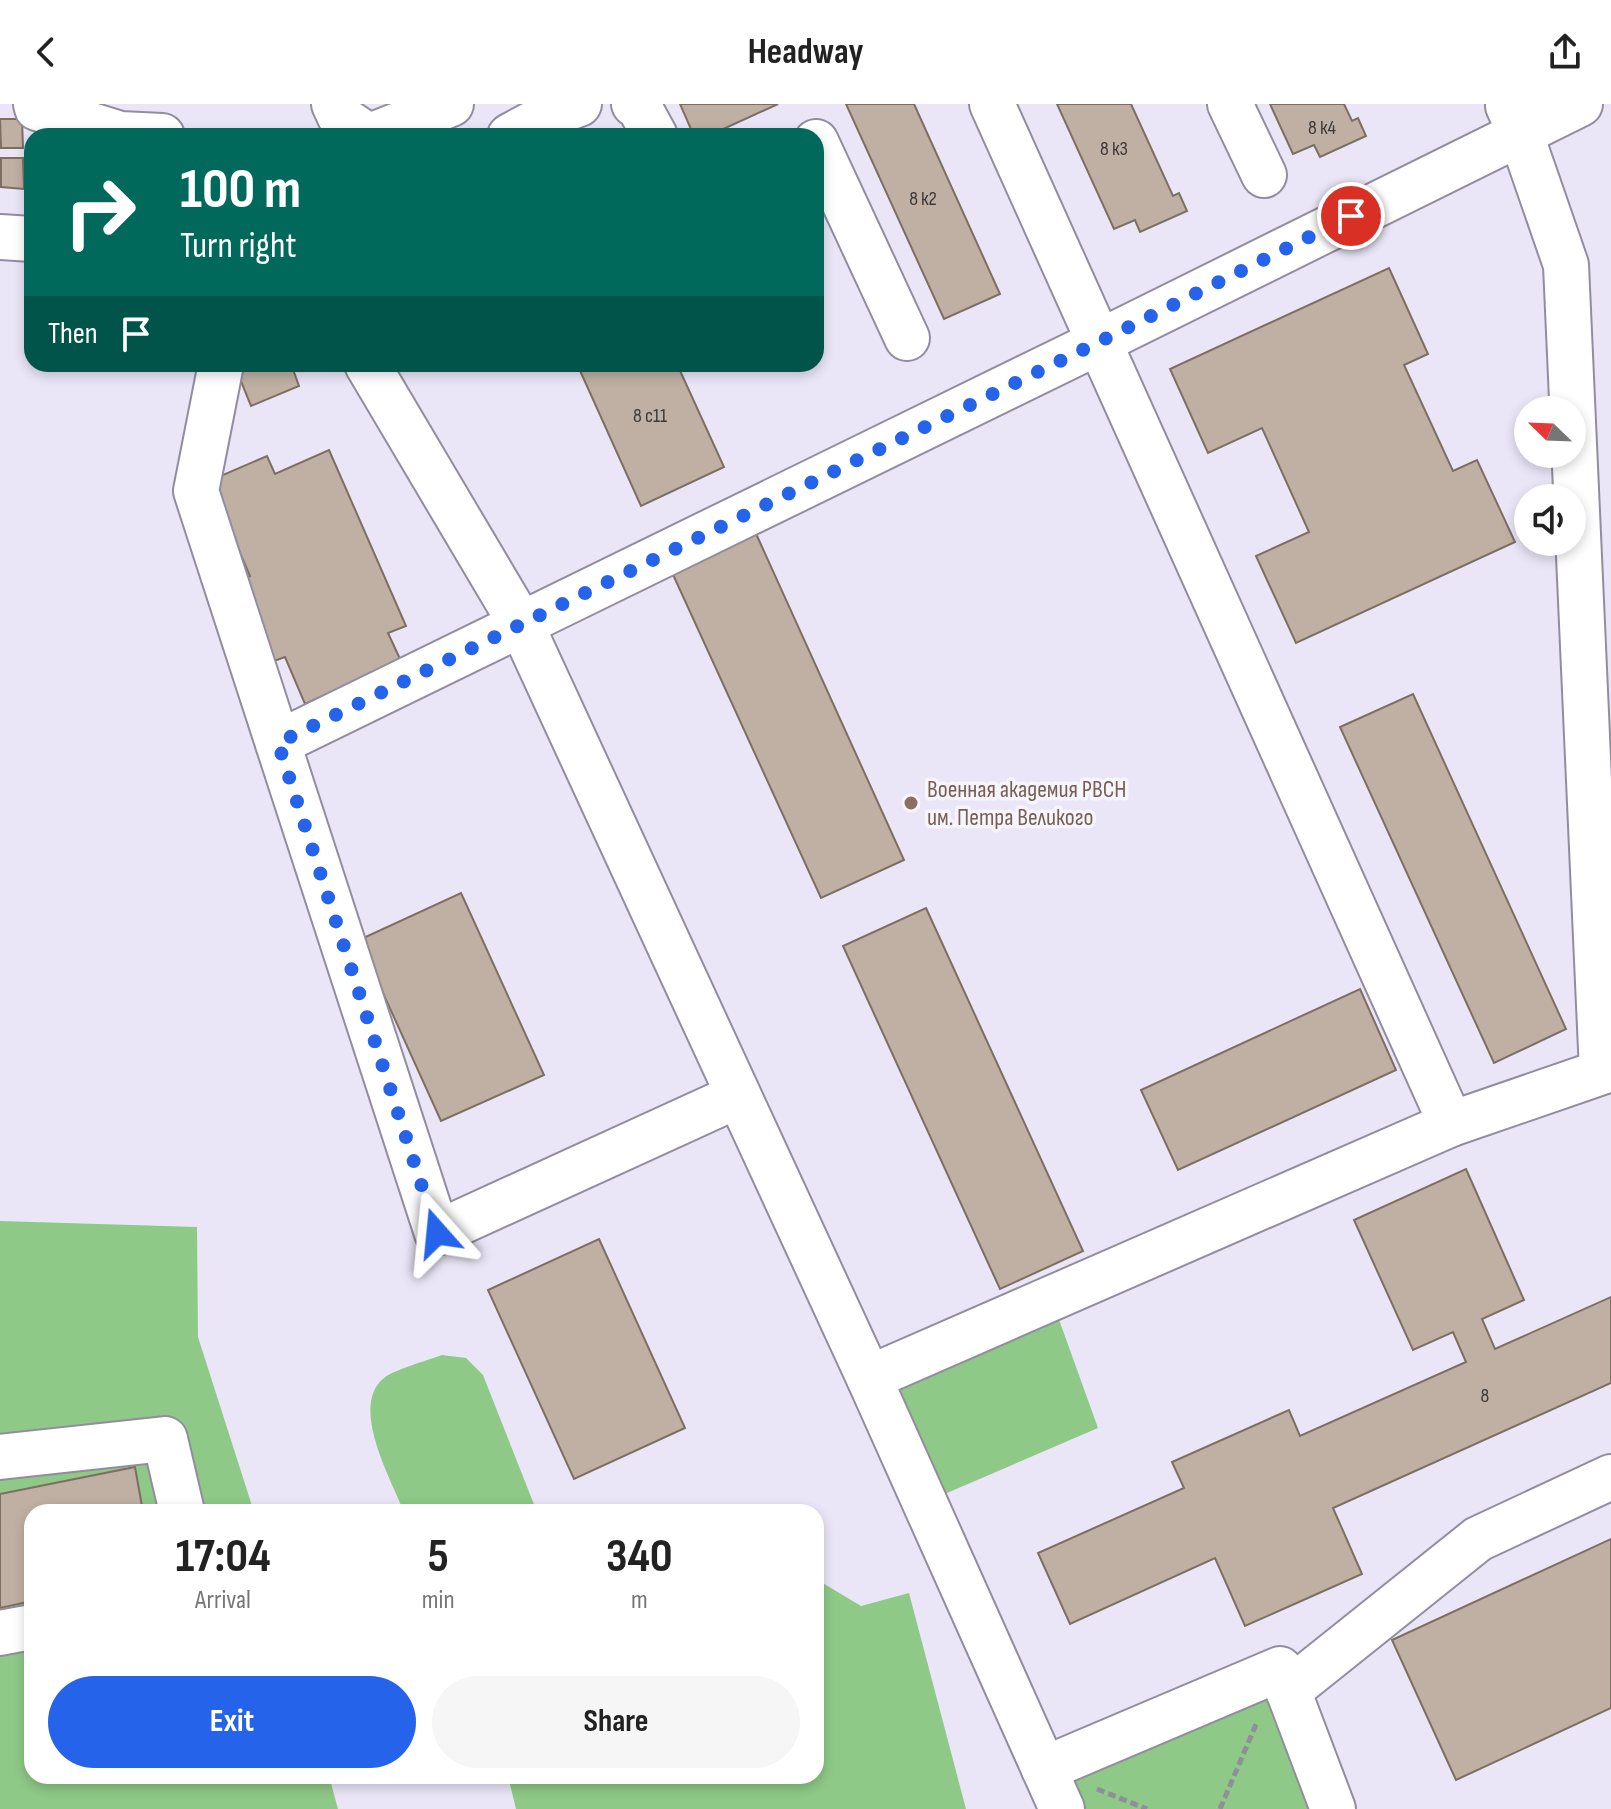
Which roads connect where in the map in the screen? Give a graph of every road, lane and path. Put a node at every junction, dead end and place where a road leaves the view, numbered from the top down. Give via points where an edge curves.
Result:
1 (36, 104) edge
2 (334, 104) edge
3 (451, 104) edge
4 (579, 104) edge
5 (634, 104) edge
6 (992, 104) edge
7 (1230, 104) edge
8 (1580, 104) edge
9 (1514, 118) edge
10 (133, 125) edge
11 (357, 128) edge
12 (390, 128) edge
13 (525, 128) edge
14 (651, 128) edge
15 (824, 159) edge
16 (1264, 175) dead end
17 (0, 237) edge
18 (24, 238) edge
19 (907, 338) dead end
20 (1099, 342) junction
21 (219, 372) edge
22 (372, 372) edge
23 (521, 624) junction
24 (278, 743) junction
25 (724, 1102) dead end
26 (1451, 1124) junction
27 (869, 1378) junction
28 (0, 1457) edge
29 (1611, 1477) edge
30 (180, 1504) edge
31 (24, 1628) edge
32 (0, 1633) edge
33 (1284, 1680) junction
34 (1044, 1769) junction
35 (1062, 1809) edge
36 (1220, 1809) edge
37 (1333, 1809) edge

1 - 10 lane
2 - 11 lane via 340,117
3 - 12 lane
4 - 13 lane
5 - 14 lane
6 - 20 lane
7 - 16 lane
8 - 9 lane
9 - 20 lane
9 - 26 lane via 1566,265 1602,1072
15 - 19 lane
17 - 18 lane
20 - 23 lane
20 - 26 lane
21 - 24 lane via 196,491
22 - 23 lane
23 - 24 lane
23 - 27 lane
24 - 25 lane via 437,1233
26 - 27 lane
27 - 34 lane
28 - 30 lane via 165,1439
29 - 33 lane via 1478,1539
31 - 32 lane
33 - 34 lane
33 - 36 path
33 - 37 lane
34 - 35 lane

